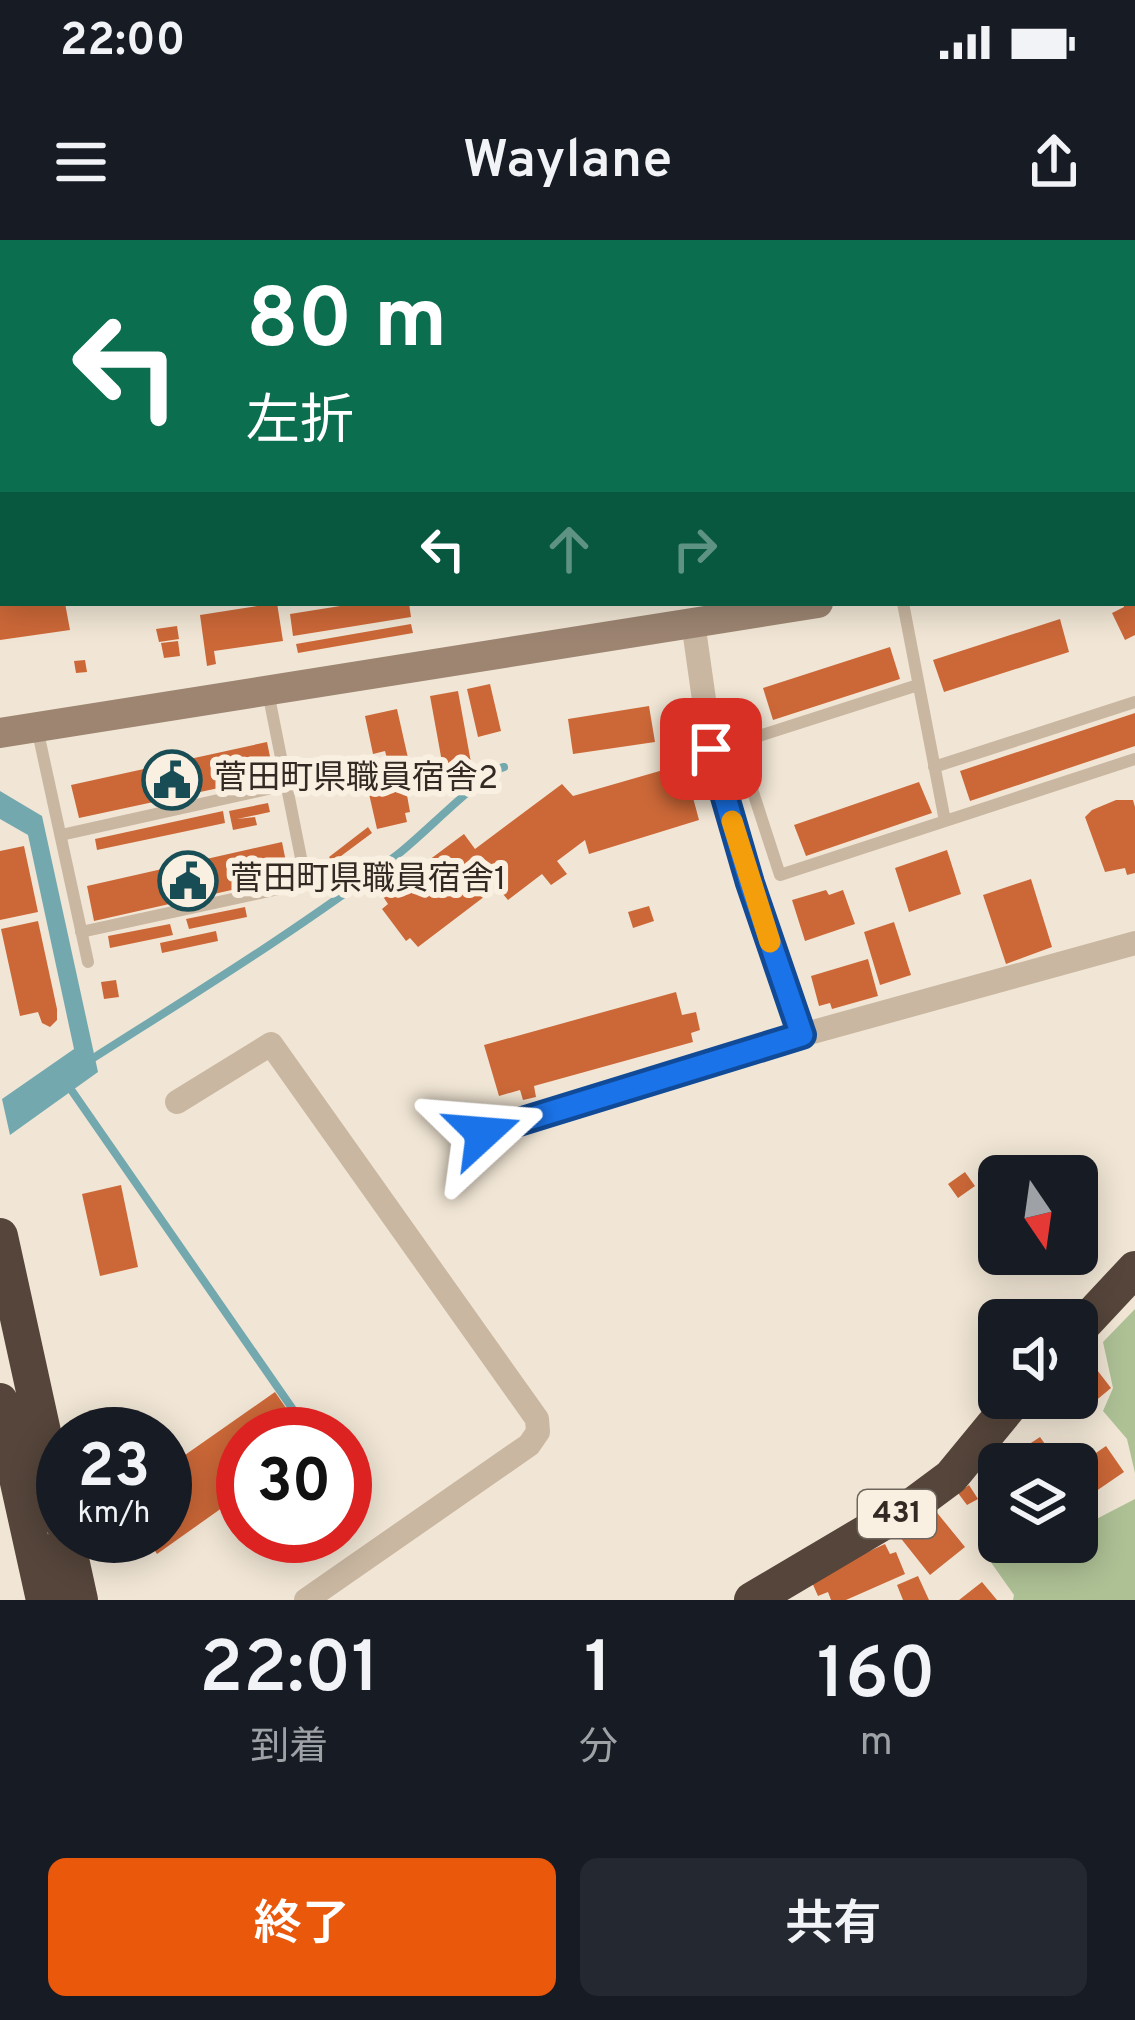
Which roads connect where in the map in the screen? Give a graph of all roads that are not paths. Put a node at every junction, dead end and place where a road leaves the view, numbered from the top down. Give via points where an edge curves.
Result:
1 (798, 606) edge
2 (904, 606) edge
3 (693, 622) junction
4 (918, 685) junction
5 (267, 691) junction
6 (1135, 702) edge
7 (37, 727) junction
8 (0, 733) edge
9 (1135, 759) edge
10 (934, 766) junction
11 (286, 784) junction
12 (945, 821) junction
13 (61, 835) junction
14 (82, 932) junction
15 (1135, 943) edge
16 (88, 962) dead end
17 (802, 1035) junction
18 (177, 1102) dead end
19 (483, 1133) dead end
20 (0, 1235) edge
21 (1135, 1268) edge
22 (1098, 1308) edge
23 (0, 1401) edge
24 (38, 1407) edge
25 (998, 1419) edge
26 (5, 1446) edge
27 (72, 1563) edge
28 (44, 1600) edge
29 (80, 1600) edge
30 (306, 1600) edge
31 (752, 1600) edge

1 - 3 street
2 - 4 lane
3 - 5 street
3 - 17 street via 711,749
4 - 10 lane
4 - 12 lane via 737,743 780,875
5 - 7 street
5 - 11 lane
6 - 10 lane
7 - 8 street
7 - 13 lane
9 - 12 lane
10 - 12 lane
11 - 13 lane
11 - 14 lane via 306,883
13 - 14 lane
14 - 16 lane
15 - 17 street
17 - 19 street
18 - 30 street via 271,1044 538,1419 529,1445
20 - 24 highway
21 - 22 highway
23 - 26 highway
25 - 31 highway, 431 via 950,1477 916,1503
26 - 28 highway
27 - 29 highway

